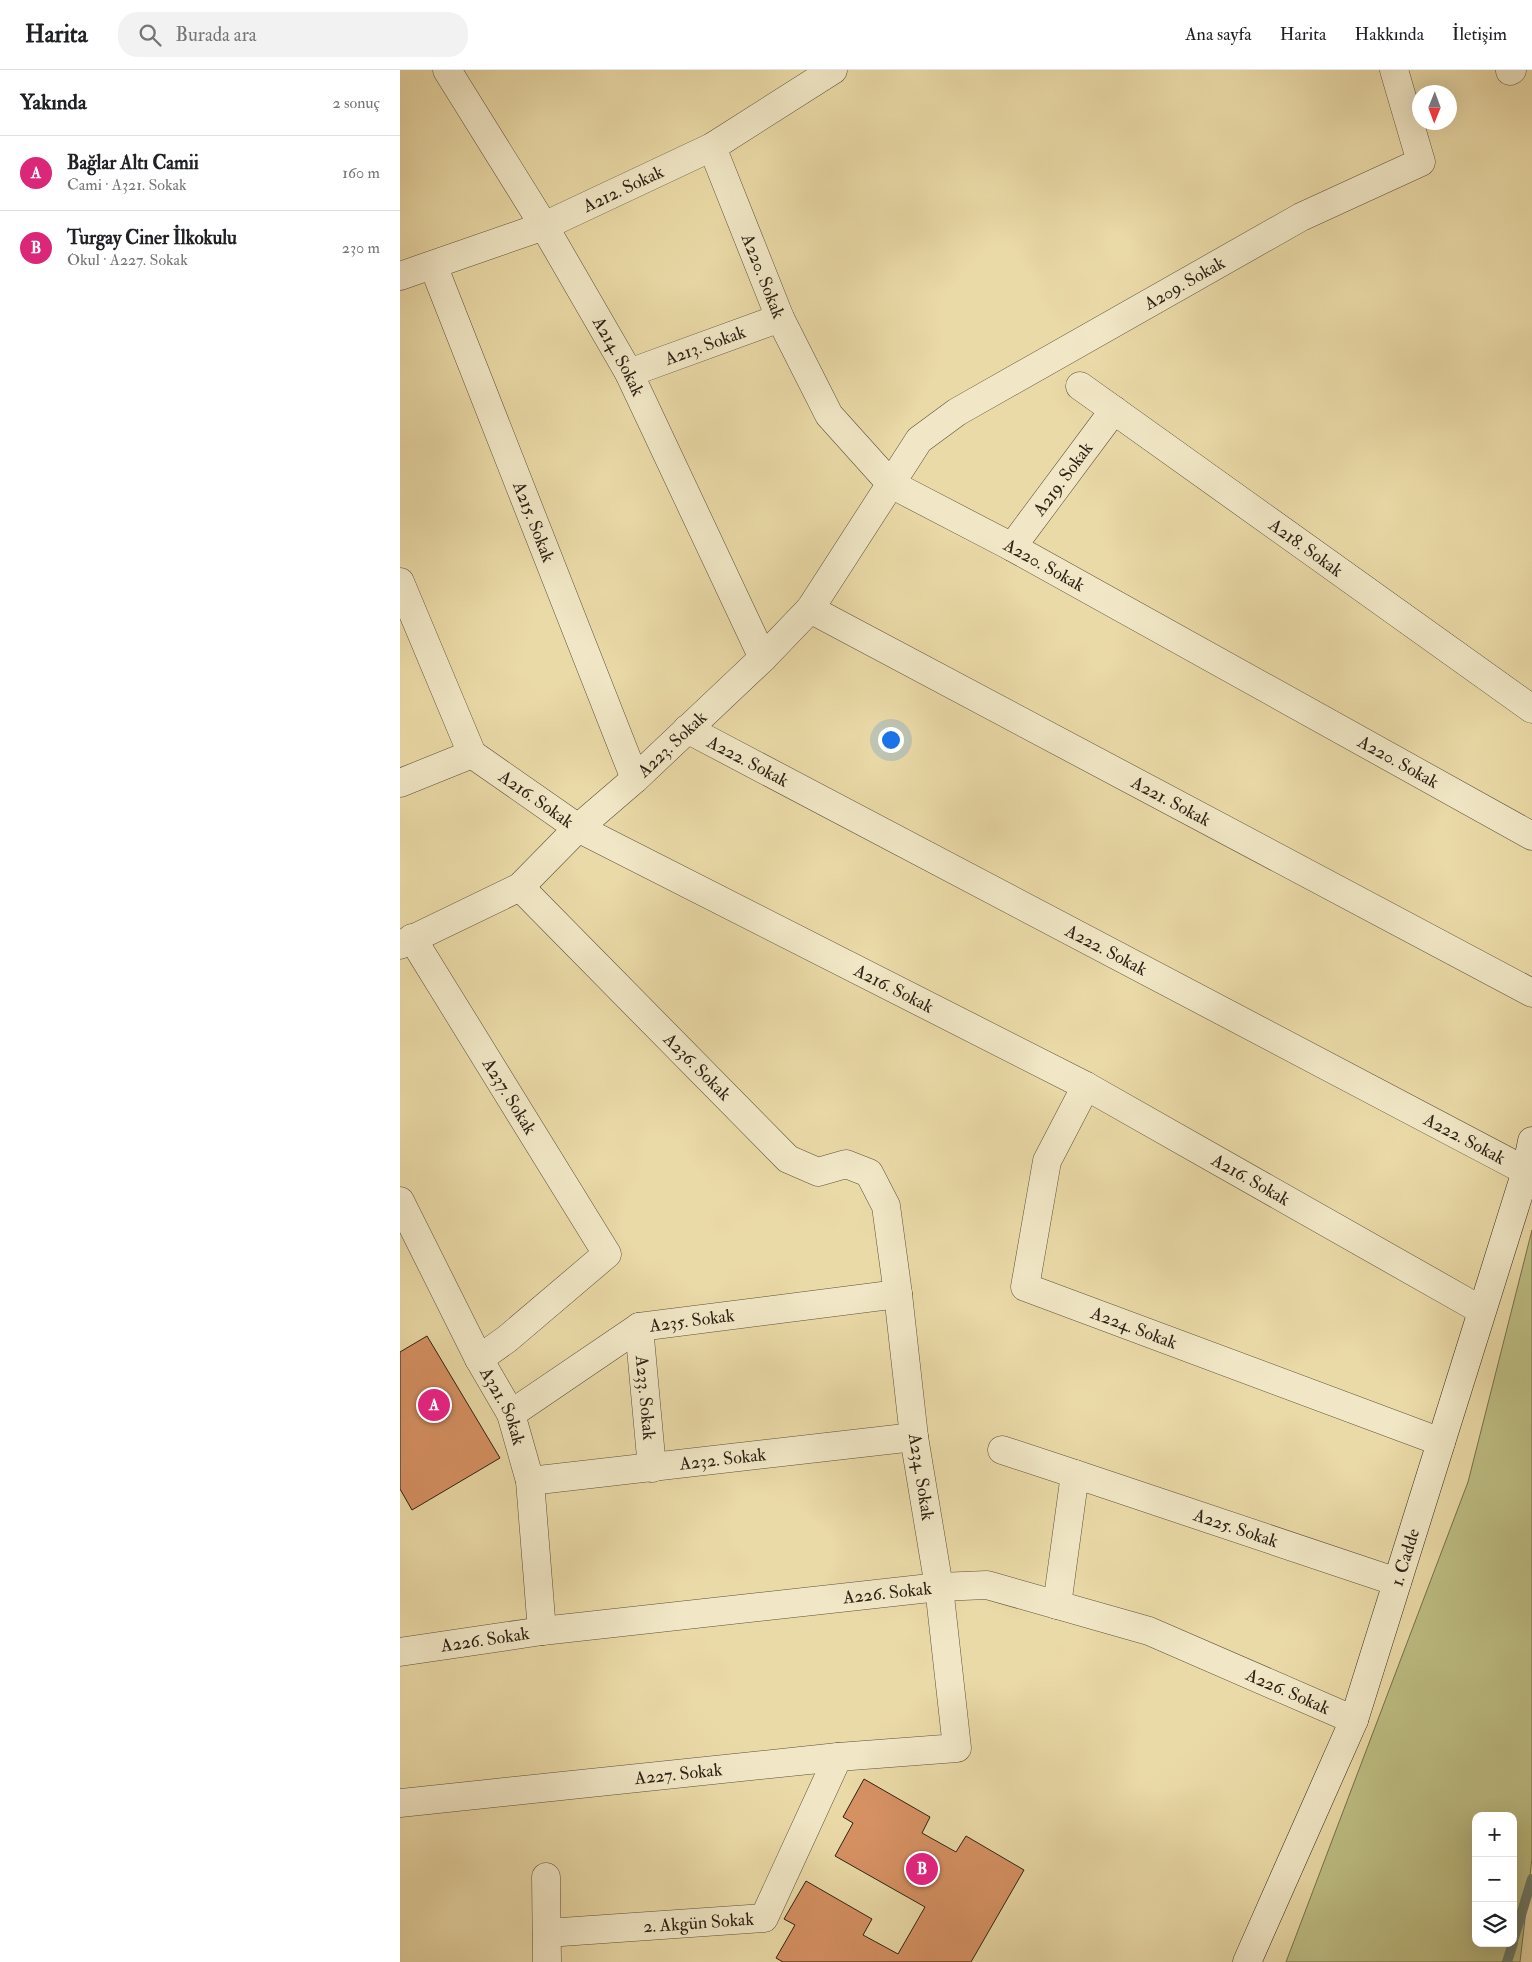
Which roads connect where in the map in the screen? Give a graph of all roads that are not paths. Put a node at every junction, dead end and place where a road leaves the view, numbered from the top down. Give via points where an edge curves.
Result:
1 (448, 70) edge
2 (833, 70) edge
3 (1394, 70) edge
4 (712, 147) junction
5 (544, 226) junction
6 (433, 265) junction
7 (400, 276) edge
8 (780, 318) junction
9 (629, 373) junction
10 (1080, 386) dead end
11 (1114, 410) junction
12 (891, 484) junction
13 (1012, 548) junction
14 (400, 582) edge
15 (810, 608) junction
16 (763, 658) junction
17 (1532, 709) edge
18 (687, 729) junction
19 (472, 754) junction
20 (635, 779) junction
21 (400, 783) edge
22 (578, 828) junction
23 (1532, 836) edge
24 (520, 887) junction
25 (406, 942) edge
26 (1532, 993) edge
27 (1086, 1086) junction
28 (1532, 1141) edge
29 (1526, 1171) junction
30 (400, 1201) edge
31 (886, 1206) joint
32 (898, 1294) junction
33 (1481, 1310) junction
34 (639, 1327) junction
35 (479, 1359) junction
36 (511, 1414) junction
37 (914, 1437) junction
38 (1440, 1442) junction
39 (1002, 1450) dead end
40 (652, 1468) junction
41 (1075, 1474) junction
42 (530, 1481) junction
43 (1397, 1582) junction
44 (939, 1587) junction
45 (1057, 1605) junction
46 (542, 1632) junction
47 (400, 1652) edge
48 (1354, 1720) junction
49 (957, 1748) joint
50 (838, 1757) junction
51 (400, 1803) edge
52 (546, 1877) dead end
53 (546, 1932) junction
54 (547, 1962) edge
55 (1247, 1962) edge

1 - 5 street, A214. Sokak
2 - 4 street, A212. Sokak
3 - 12 street, A209. Sokak via 1421,162 1301,217 957,412 919,440
4 - 5 street, A212. Sokak
4 - 8 street, A220. Sokak
5 - 6 street, A212. Sokak
5 - 9 street, A214. Sokak
6 - 7 street, A212. Sokak
6 - 20 street, A215. Sokak
8 - 9 street, A213. Sokak
8 - 12 street, A220. Sokak via 829,415
9 - 16 street, A214. Sokak
10 - 11 street, A218. Sokak
11 - 13 street, A219. Sokak
11 - 17 street, A218. Sokak
12 - 13 street, A220. Sokak
12 - 15 street, A223. Sokak
13 - 23 street, A220. Sokak
14 - 19 street
15 - 16 street, A223. Sokak
15 - 26 street, A221. Sokak
16 - 18 street, A223. Sokak
18 - 20 street, A223. Sokak
18 - 29 street, A222. Sokak
19 - 21 street
19 - 22 street, A216. Sokak
20 - 22 street, A223. Sokak
22 - 24 street, A223. Sokak
22 - 27 street, A216. Sokak
24 - 25 street, A223. Sokak
24 - 31 street, A236. Sokak via 788,1160 818,1172 846,1164 869,1173
25 - 35 street, A237. Sokak via 607,1254
27 - 33 street, A216. Sokak
27 - 38 street, A224. Sokak via 1047,1161 1025,1287
28 - 29 street, 1. Cadde
29 - 33 street, 1. Cadde
30 - 35 street, A321. Sokak
31 - 32 street, A234. Sokak
32 - 34 street, A235. Sokak
32 - 37 street, A234. Sokak
33 - 38 street, 1. Cadde
34 - 36 street, A235. Sokak
34 - 40 street, A233. Sokak
35 - 36 street, A321. Sokak
36 - 42 street, A321. Sokak
37 - 40 street, A232. Sokak
37 - 44 street, A234. Sokak
38 - 43 street, 1. Cadde
39 - 41 street, A225. Sokak
40 - 42 street, A232. Sokak
41 - 43 street, A225. Sokak
41 - 45 street
42 - 46 street, A321. Sokak
43 - 48 street, 1. Cadde
44 - 45 street, A226. Sokak via 986,1585
44 - 46 street, A226. Sokak
44 - 49 street, A234. Sokak
45 - 48 street, A226. Sokak via 1149,1631
46 - 47 street, A226. Sokak
48 - 55 street, 1. Cadde
49 - 50 street, A227. Sokak
50 - 51 street, A227. Sokak
50 - 53 street, 2. Akgün Sokak via 764,1918
52 - 53 street
53 - 54 street

